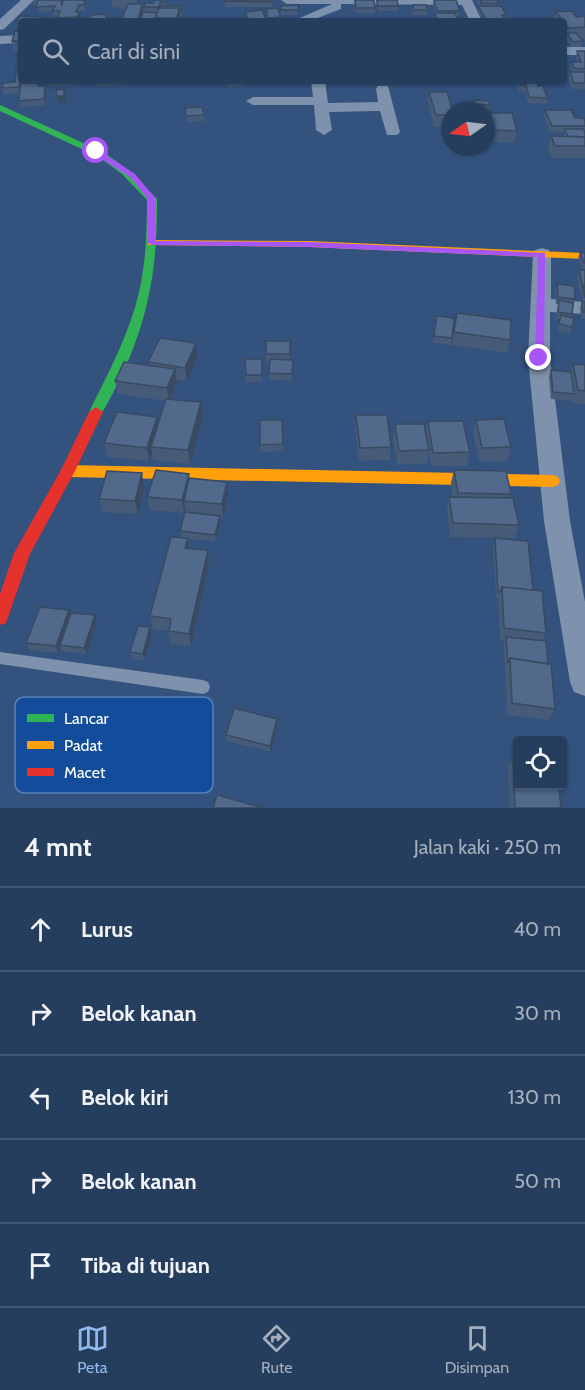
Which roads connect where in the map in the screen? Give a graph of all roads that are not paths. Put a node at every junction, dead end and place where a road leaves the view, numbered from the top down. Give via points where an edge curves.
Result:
1 (28, 0) edge
2 (287, 0) edge
3 (351, 1) edge
4 (466, 1) edge
5 (307, 18) edge
6 (474, 18) edge
7 (0, 26) edge
8 (18, 39) edge
9 (0, 40) edge
10 (567, 51) edge
11 (585, 51) edge
12 (318, 84) edge
13 (383, 89) dead end
14 (253, 101) dead end
15 (321, 104) junction
16 (387, 106) junction
17 (0, 108) edge
18 (324, 130) dead end
19 (392, 132) dead end
20 (152, 243) junction
21 (542, 255) junction
22 (585, 256) edge
23 (541, 305) junction
24 (585, 308) edge
25 (68, 471) junction
26 (553, 481) junction
27 (0, 618) edge
28 (0, 658) edge
29 (585, 682) edge
30 (203, 687) dead end

1 - 7 street
2 - 3 street
3 - 4 street
3 - 5 street
4 - 6 street
8 - 9 street
10 - 11 street
12 - 15 street
13 - 16 street
14 - 15 street
15 - 16 street
15 - 18 street
16 - 19 street
17 - 20 street via 31,126 96,151 132,176 152,199
20 - 21 street via 309,244
20 - 25 street via 144,297 121,360
21 - 22 street
21 - 23 street
23 - 24 street
23 - 26 street via 539,358
25 - 26 street
25 - 27 street via 22,553
26 - 29 street
28 - 30 lane

